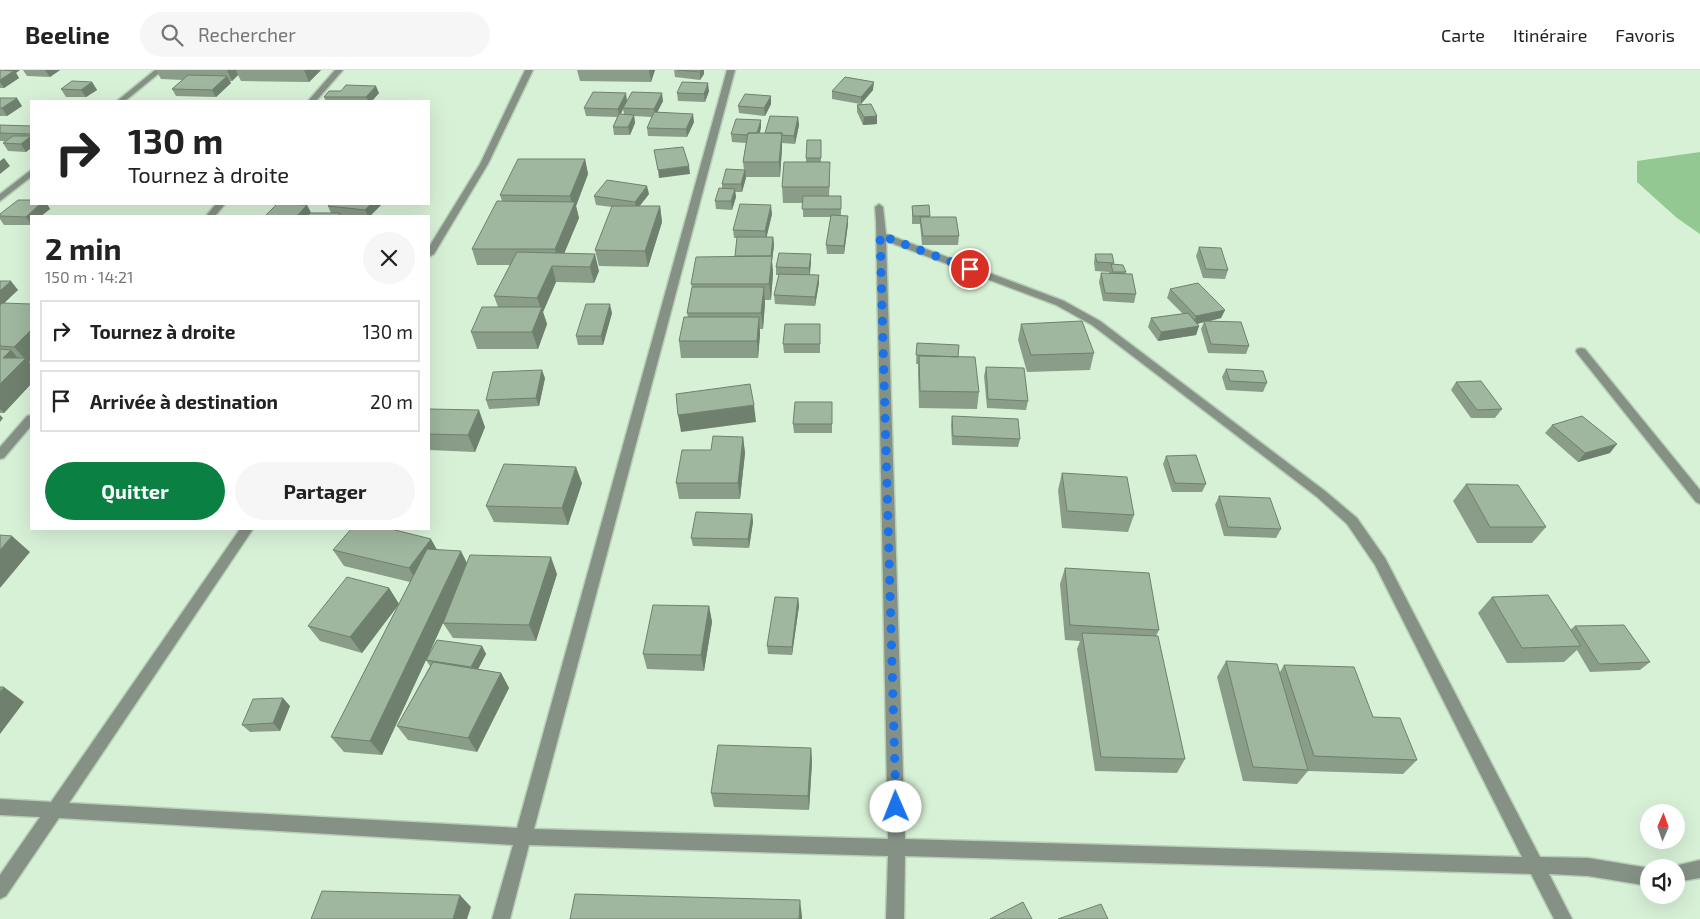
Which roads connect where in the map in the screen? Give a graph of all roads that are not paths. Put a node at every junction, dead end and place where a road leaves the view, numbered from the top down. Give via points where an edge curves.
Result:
1 (159, 70) edge
2 (340, 70) edge
3 (529, 70) edge
4 (731, 70) edge
5 (121, 100) edge
6 (313, 100) edge
7 (30, 174) edge
8 (0, 198) edge
9 (220, 205) edge
10 (879, 207) dead end
11 (211, 215) edge
12 (880, 235) junction
13 (430, 252) edge
14 (1581, 351) dead end
15 (30, 420) edge
16 (0, 455) edge
17 (1700, 499) edge
18 (246, 530) edge
19 (0, 807) edge
20 (57, 809) junction
21 (523, 837) junction
22 (897, 847) junction
23 (1536, 866) junction
24 (1700, 869) edge
25 (1685, 872) edge
26 (1640, 876) edge
27 (0, 890) edge
28 (501, 919) edge
29 (895, 919) edge
30 (1563, 919) edge

1 - 5 street
2 - 6 street
3 - 13 street via 484,164
4 - 21 street
7 - 8 street
9 - 11 street
10 - 12 street
12 - 22 street
12 - 23 street via 1060,303 1096,323 1352,521 1380,562
14 - 17 street
15 - 16 street
18 - 20 street
19 - 20 street
20 - 21 street
20 - 27 street
21 - 22 street
21 - 28 street
22 - 23 street
22 - 29 street
23 - 26 street via 1588,867
23 - 30 street
24 - 25 street

